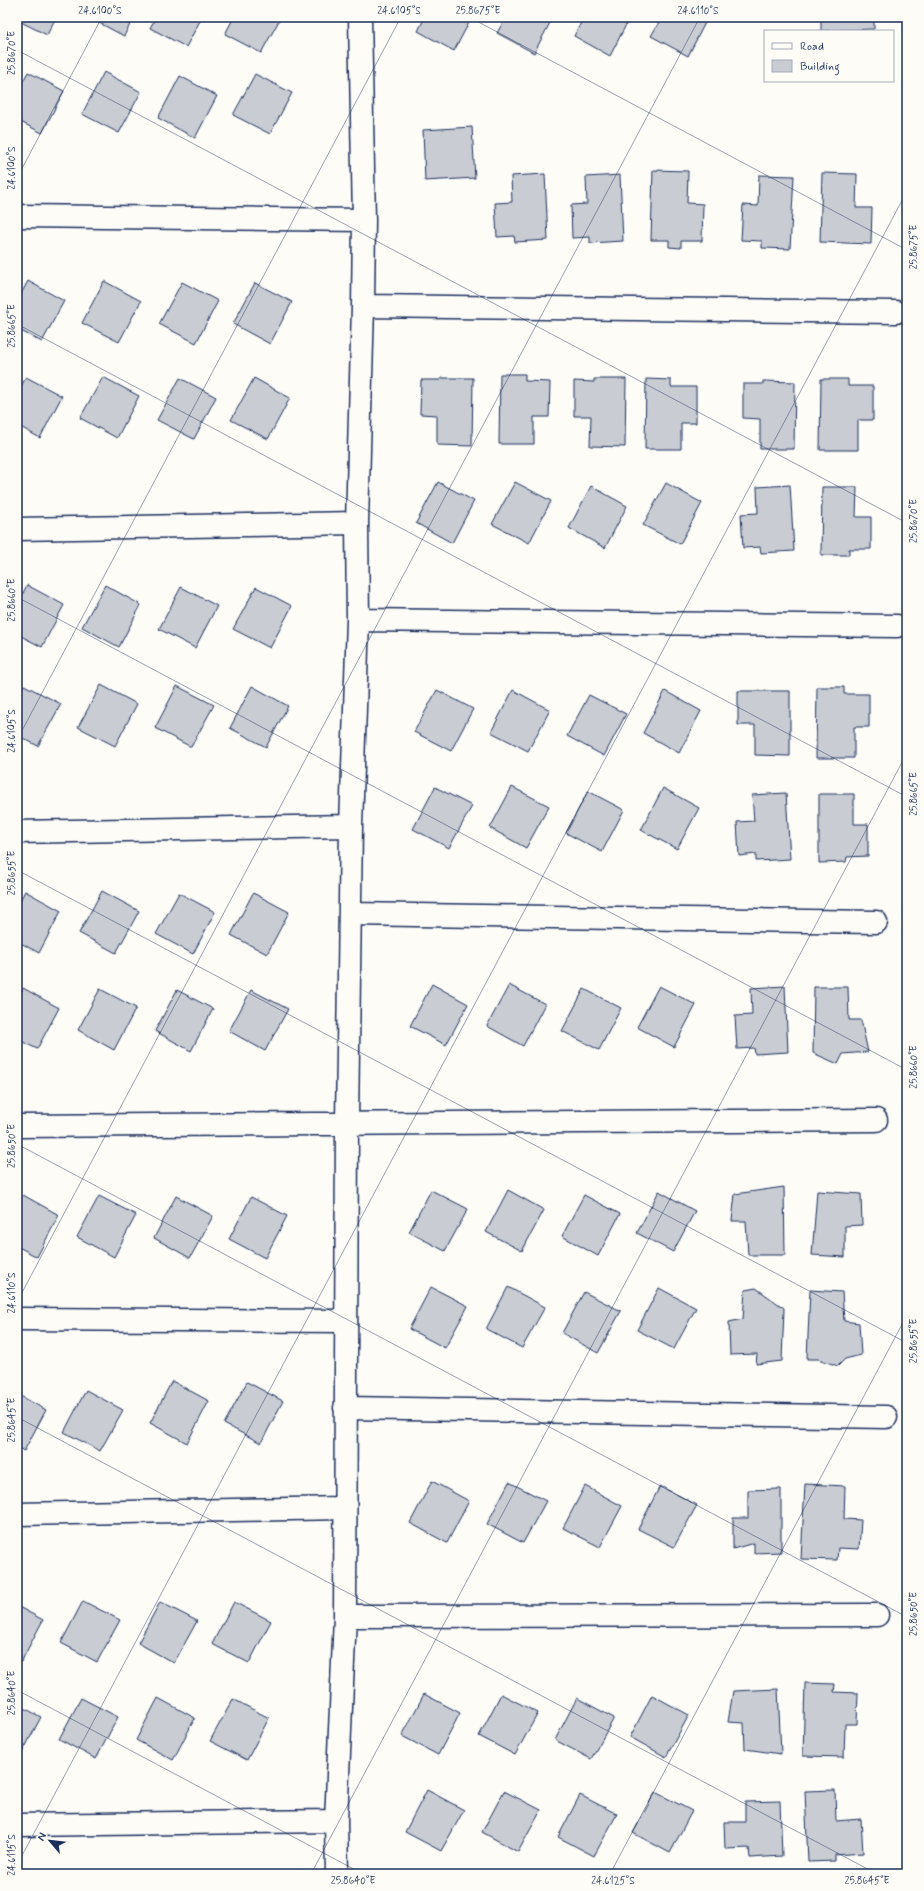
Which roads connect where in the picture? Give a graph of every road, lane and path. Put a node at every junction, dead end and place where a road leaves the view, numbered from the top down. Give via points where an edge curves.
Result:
1 (360, 17) edge
2 (17, 216) edge
3 (364, 220) junction
4 (363, 306) junction
5 (896, 312) dead end
6 (357, 523) junction
7 (17, 529) edge
8 (358, 620) junction
9 (897, 626) dead end
10 (351, 826) junction
11 (17, 832) edge
12 (350, 914) junction
13 (876, 922) dead end
14 (876, 1120) dead end
15 (347, 1123) junction
16 (17, 1126) edge
17 (17, 1319) edge
18 (346, 1320) junction
19 (345, 1408) junction
20 (886, 1417) dead end
21 (345, 1508) junction
22 (17, 1514) edge
23 (877, 1614) dead end
24 (345, 1616) junction
25 (336, 1821) junction
26 (17, 1825) edge
27 (337, 1874) edge

1 - 3 street
2 - 3 street
3 - 4 street
4 - 5 street
4 - 6 street
6 - 7 street
6 - 8 street
8 - 9 street
8 - 10 street
10 - 11 street
10 - 12 street
12 - 13 street
12 - 15 street
14 - 15 street
15 - 16 street
15 - 18 street
17 - 18 street
18 - 19 street
19 - 20 street
19 - 21 street
21 - 22 street
21 - 24 street
23 - 24 street
24 - 25 street
25 - 26 street
25 - 27 street

